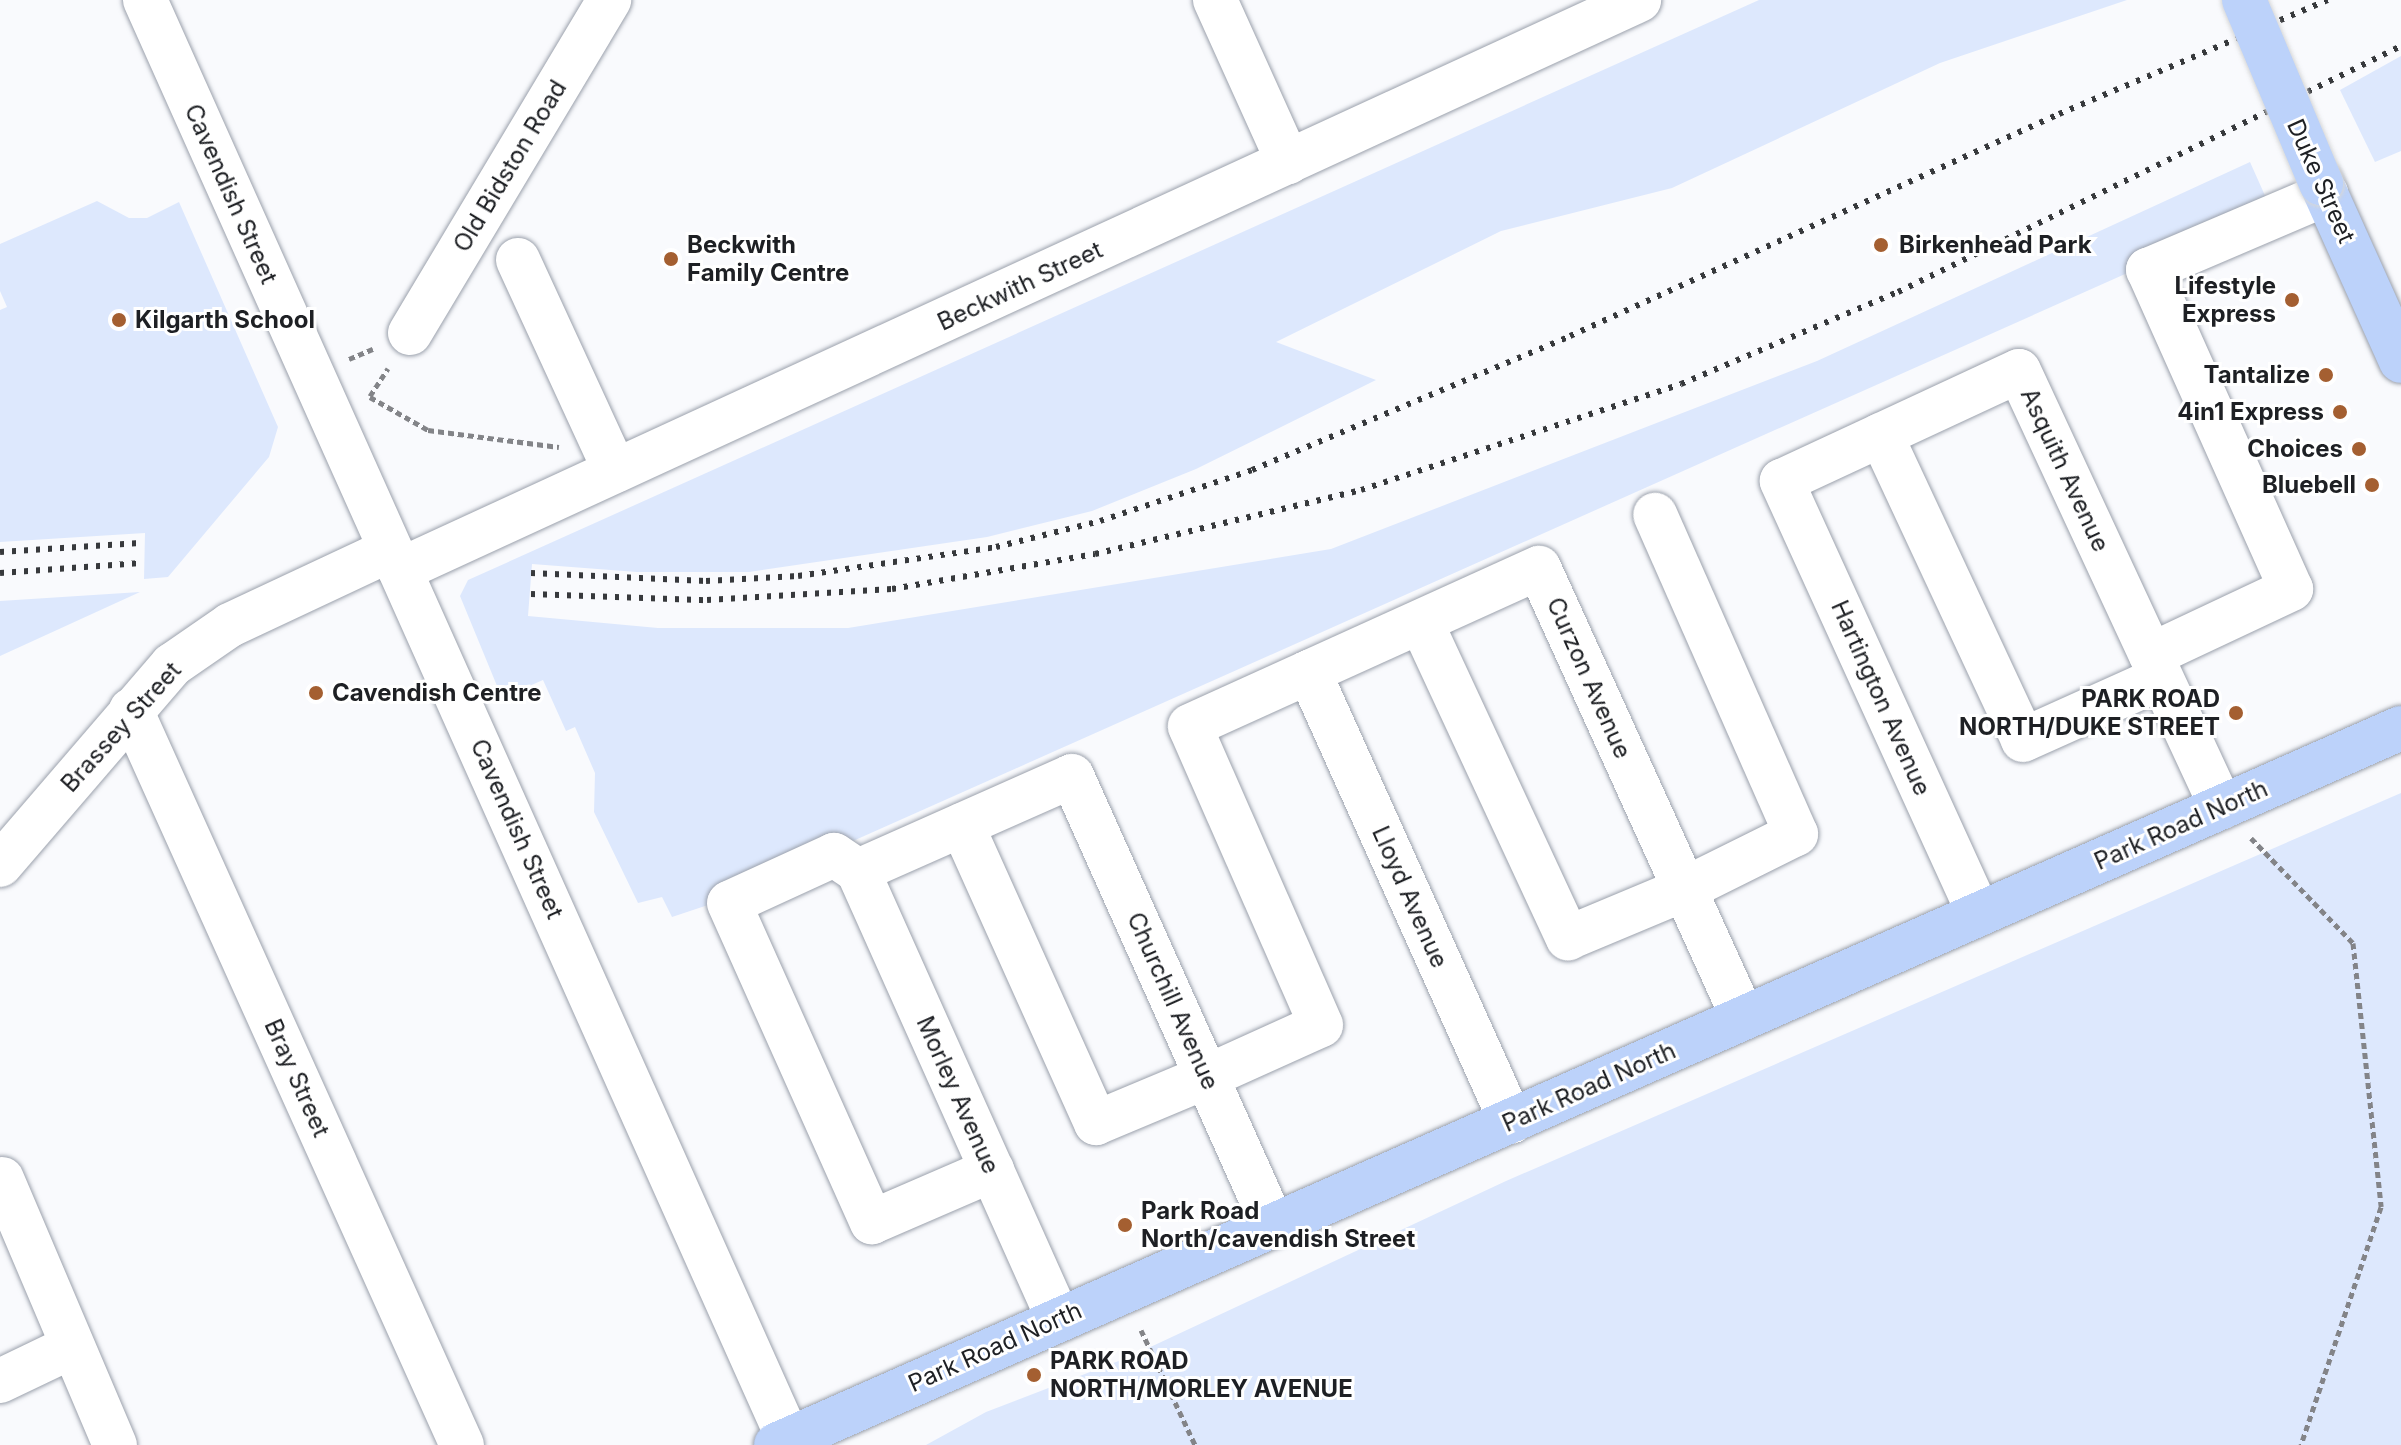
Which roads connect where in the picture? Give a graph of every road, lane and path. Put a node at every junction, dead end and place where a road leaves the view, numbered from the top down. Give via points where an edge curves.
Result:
1 (145, 0) edge
2 (609, 0) edge
3 (1215, 0) edge
4 (1639, 0) edge
5 (2244, 0) edge
6 (1288, 162) junction
7 (2323, 188) junction
8 (518, 260) dead end
9 (2391, 313) edge
10 (410, 333) joint
11 (2401, 361) edge
12 (312, 375) junction
13 (1881, 435) junction
14 (615, 471) junction
15 (1782, 481) joint
16 (1655, 515) dead end
17 (395, 560) junction
18 (1421, 622) junction
19 (2146, 671) junction
20 (1309, 672) junction
21 (131, 710) junction
22 (2401, 728) edge
23 (2221, 807) junction
24 (962, 825) junction
25 (0, 865) edge
26 (858, 871) junction
27 (1685, 889) junction
28 (1979, 914) junction
29 (1743, 1018) junction
30 (1206, 1077) junction
31 (1511, 1122) junction
32 (992, 1170) junction
33 (2, 1179) dead end
34 (1273, 1226) junction
35 (1124, 1292) junction
36 (1058, 1319) junction
37 (63, 1329) junction
38 (0, 1381) edge
39 (785, 1443) edge
40 (115, 1445) edge
41 (462, 1445) edge
42 (1195, 1445) edge
43 (2301, 1445) edge

1 - 12 street, Cavendish Street
2 - 10 street, Old Bidston Road
3 - 6 street
4 - 6 street, Beckwith Street
5 - 7 main road, Duke Street, bridge
6 - 14 street, Beckwith Street
7 - 9 main road, Duke Street
7 - 19 street via 2148,270 2291,589
8 - 14 street
9 - 11 main road, Duke Street
10 - 12 path
12 - 17 street, Cavendish Street
13 - 15 street, Asquith Avenue
13 - 19 street via 2023,740
13 - 19 street, Asquith Avenue via 2019,371
14 - 17 street, Beckwith Street
15 - 28 street, Hartington Avenue
16 - 27 street via 1796,834
17 - 21 street, Brassey Street via 230,625 172,665
17 - 39 street, Cavendish Street
18 - 20 street, Curzon Avenue
18 - 27 street via 1568,938
18 - 27 street, Curzon Avenue via 1539,568
19 - 23 street, Asquith Avenue
20 - 30 street, Curzon Avenue via 1190,726 1321,1025
20 - 31 street, Lloyd Avenue
21 - 25 street, Brassey Street
21 - 41 street, Bray Street
22 - 23 main road, Park Road North
23 - 28 main road, Park Road North
23 - 43 path via 2353,943 2381,1207
24 - 26 street
24 - 30 street via 1096,1123
24 - 30 street, Churchill Avenue via 1072,776
26 - 32 street, Morley Avenue
26 - 32 street via 834,855 729,903 872,1222
27 - 29 street, Curzon Avenue
28 - 29 main road, Park Road North
29 - 31 main road, Park Road North
30 - 34 street, Churchill Avenue
31 - 34 main road, Park Road North
32 - 36 street, Morley Avenue
33 - 37 street
34 - 35 main road, Park Road North
35 - 36 main road, Park Road North
35 - 42 path
36 - 39 main road, Park Road North
37 - 38 street
37 - 40 street

